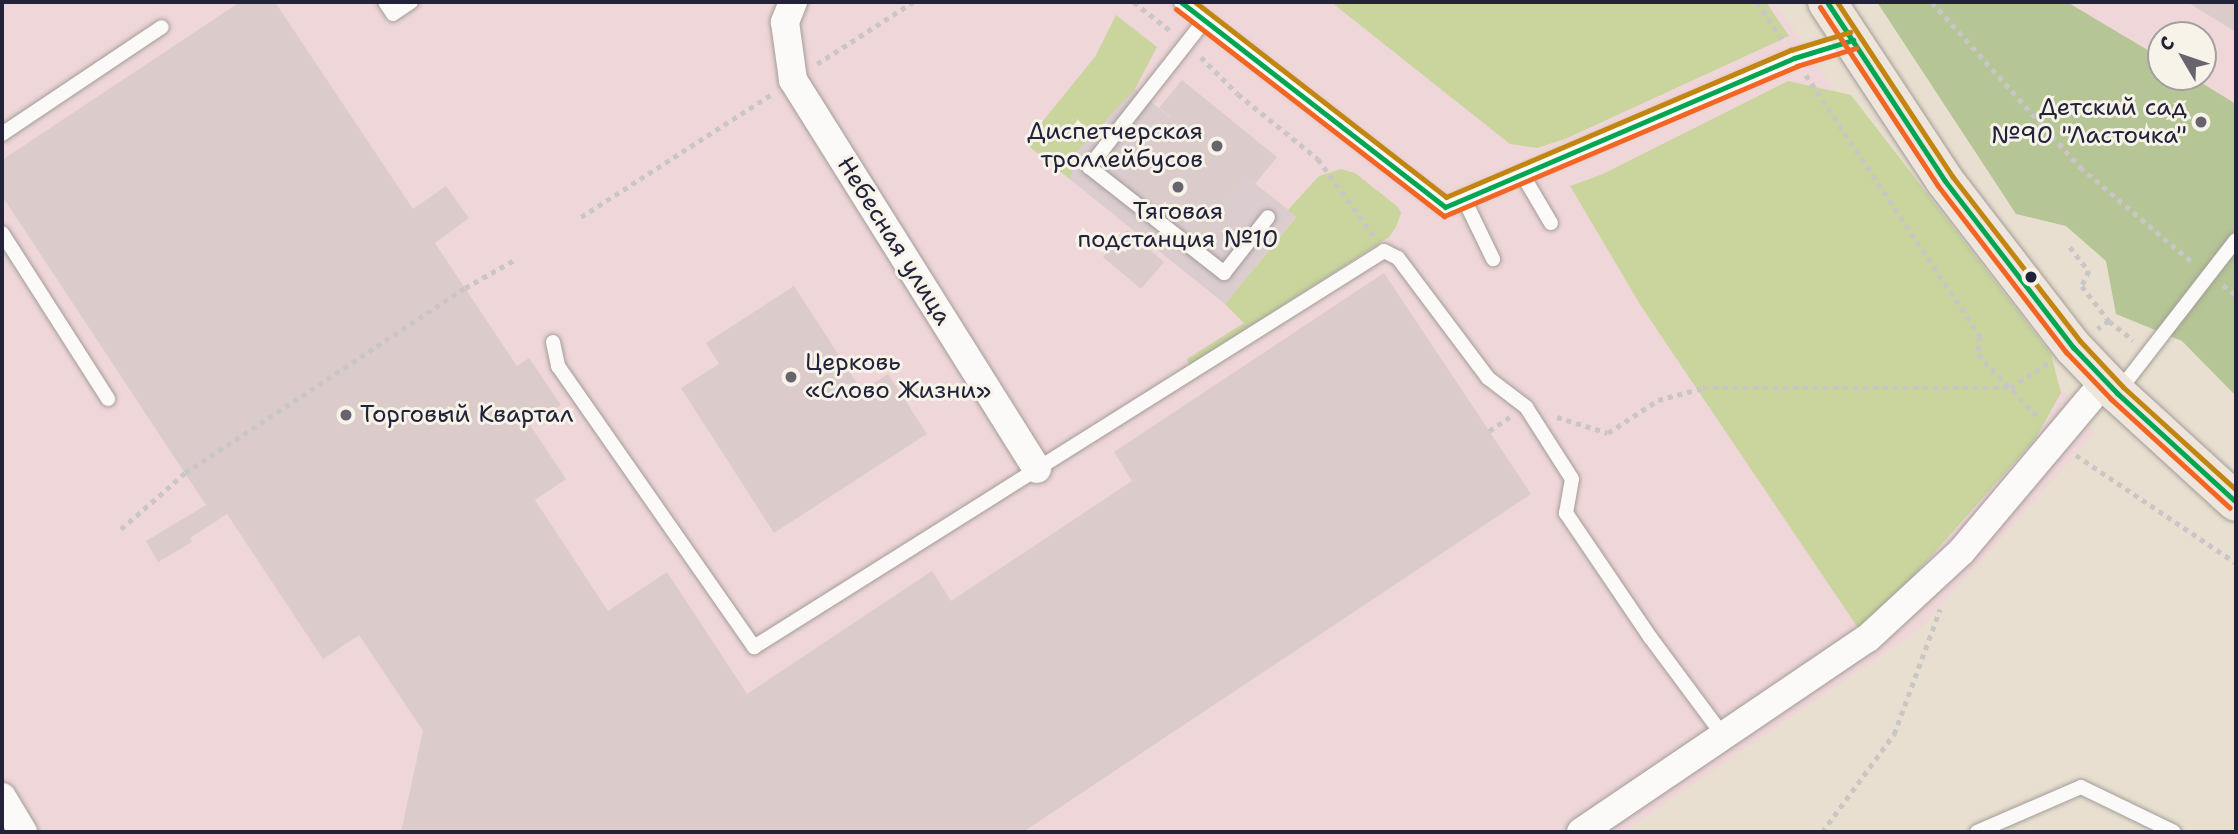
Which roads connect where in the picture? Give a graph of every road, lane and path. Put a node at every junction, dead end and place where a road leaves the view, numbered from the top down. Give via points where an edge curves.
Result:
1 (385, 2) edge
2 (411, 2) edge
3 (793, 2) edge
4 (913, 2) edge
5 (1133, 2) edge
6 (1181, 2) edge
7 (1757, 2) edge
8 (1827, 2) edge
9 (1932, 2) edge
10 (1204, 21) junction
11 (162, 27) dead end
12 (1853, 40) junction
13 (1187, 44) junction
14 (1794, 58) junction
15 (793, 80) junction
16 (2, 134) edge
17 (1522, 174) junction
18 (1464, 199) junction
19 (582, 217) dead end
20 (1268, 217) dead end
21 (1551, 223) dead end
22 (2, 233) edge
23 (2236, 240) edge
24 (1384, 251) junction
25 (516, 259) dead end
26 (1493, 259) dead end
27 (2208, 275) junction
28 (2236, 295) edge
29 (553, 342) dead end
30 (2111, 387) junction
31 (2010, 388) junction
32 (108, 399) dead end
33 (1526, 407) junction
34 (1489, 431) dead end
35 (2056, 437) junction
36 (1037, 469) junction
37 (2236, 502) edge
38 (121, 529) dead end
39 (2236, 563) edge
40 (1942, 604) dead end
41 (1724, 738) junction
42 (2, 797) edge
43 (23, 832) edge
44 (1581, 832) edge
45 (1822, 832) edge
46 (1977, 832) edge
47 (2174, 832) edge

1 - 2 lane via 393,14
3 - 15 street, Небесная улица via 785,22
4 - 15 path
5 - 13 path
6 - 10 lane
7 - 14 path
8 - 12 main road
9 - 27 path via 2080,167
10 - 13 lane
10 - 18 lane via 1445,207
11 - 16 lane
12 - 14 lane
12 - 30 main road via 1945,181 2073,346
13 - 20 lane via 1089,167 1224,273
13 - 24 path via 1238,94 1318,159
14 - 17 lane
14 - 31 path via 1980,336 1978,354
15 - 19 path
15 - 36 street, Небесная улица
17 - 18 lane
17 - 21 lane
18 - 26 lane
22 - 32 lane
23 - 27 lane
24 - 33 lane via 1398,258 1488,378
24 - 36 lane
25 - 38 path via 185,473
27 - 28 path
27 - 30 lane
29 - 36 lane via 558,366 754,647
30 - 35 street
30 - 37 main road
31 - 33 path via 1703,388 1658,400 1608,433
31 - 35 path
33 - 34 path
33 - 41 lane via 1572,479 1566,513
35 - 39 path
35 - 41 street via 1961,552 1868,638
40 - 45 path via 1894,734
41 - 44 street
42 - 43 street
46 - 47 lane via 2081,787

